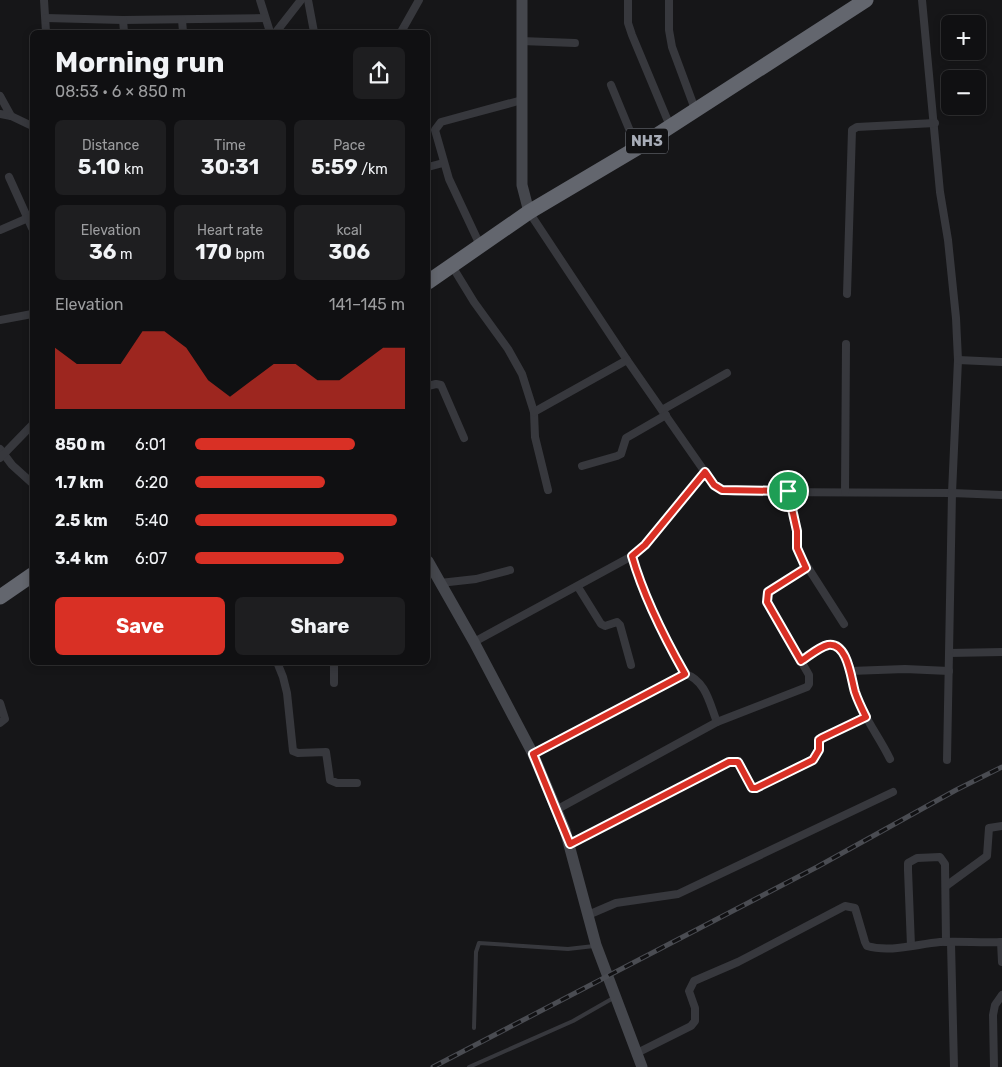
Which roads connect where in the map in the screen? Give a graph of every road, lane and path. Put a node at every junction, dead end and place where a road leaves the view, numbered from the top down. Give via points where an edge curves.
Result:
1 (44, 0) edge
2 (260, 0) edge
3 (301, 0) edge
4 (308, 0) edge
5 (419, 0) edge
6 (522, 0) edge
7 (628, 0) edge
8 (669, 0) edge
9 (866, 0) edge
10 (922, 0) edge
11 (46, 18) junction
12 (265, 18) junction
13 (123, 20) junction
14 (182, 20) junction
15 (46, 30) edge
16 (124, 30) edge
17 (183, 30) edge
18 (269, 30) edge
19 (278, 30) edge
20 (314, 30) edge
21 (402, 30) edge
22 (521, 41) junction
23 (575, 43) dead end
24 (611, 85) dead end
25 (0, 96) edge
26 (522, 100) junction
27 (695, 109) junction
28 (0, 114) edge
29 (11, 116) junction
30 (935, 123) junction
31 (30, 125) edge
32 (670, 126) junction
33 (637, 148) junction
34 (443, 163) junction
35 (430, 166) edge
36 (9, 177) dead end
37 (530, 212) junction
38 (28, 218) junction
39 (30, 223) edge
40 (0, 230) edge
41 (480, 245) junction
42 (452, 266) junction
43 (430, 281) edge
44 (847, 294) dead end
45 (30, 314) edge
46 (0, 320) edge
47 (846, 344) dead end
48 (628, 360) junction
49 (958, 360) junction
50 (1002, 362) edge
51 (727, 373) dead end
52 (430, 386) edge
53 (534, 412) junction
54 (664, 412) junction
55 (30, 427) edge
56 (464, 438) dead end
57 (1, 454) edge
58 (582, 466) dead end
59 (705, 472) junction
60 (30, 481) edge
61 (548, 490) dead end
62 (788, 491) junction
63 (845, 492) junction
64 (952, 493) junction
65 (1002, 494) edge
66 (632, 556) junction
67 (806, 568) junction
68 (510, 570) dead end
69 (30, 576) edge
70 (434, 578) edge
71 (578, 587) junction
72 (0, 597) edge
73 (844, 624) dead end
74 (474, 642) junction
75 (1002, 652) edge
76 (949, 653) junction
77 (801, 661) junction
78 (278, 665) edge
79 (334, 665) edge
80 (631, 665) dead end
81 (850, 671) junction
82 (949, 671) junction
83 (685, 674) junction
84 (334, 683) dead end
85 (0, 703) edge
86 (866, 717) junction
87 (717, 722) junction
88 (0, 723) edge
89 (533, 754) junction
90 (890, 759) dead end
91 (947, 760) dead end
92 (357, 783) dead end
93 (893, 792) dead end
94 (556, 810) junction
95 (1002, 826) edge
96 (570, 844) junction
97 (946, 886) junction
98 (588, 915) junction
99 (1002, 942) edge
100 (949, 943) junction
101 (596, 945) junction
102 (911, 946) junction
103 (1002, 962) edge
104 (1002, 995) edge
105 (615, 997) junction
106 (474, 1028) dead end
107 (637, 1053) junction
108 (469, 1067) edge
109 (642, 1067) edge
110 (954, 1067) edge
111 (994, 1067) edge

1 - 11 street
2 - 12 street
3 - 19 street
4 - 20 street
5 - 21 street
6 - 22 street
7 - 32 street via 628,24
8 - 27 street via 672,47
9 - 27 highway, NH3
10 - 30 street
11 - 13 street
11 - 15 street
12 - 14 street
12 - 18 street
13 - 14 street
13 - 16 street
14 - 17 street
22 - 23 street
22 - 26 street
24 - 33 street
25 - 29 street
26 - 34 street via 437,125 435,130
26 - 37 street via 522,185
27 - 32 highway, NH3
28 - 29 street
29 - 31 street
30 - 44 street via 857,127 852,130
30 - 49 street
32 - 33 highway, NH3
33 - 37 highway, NH3
34 - 35 street
34 - 41 street
36 - 38 street
37 - 41 highway, NH3
37 - 48 street
38 - 39 street
38 - 40 street
41 - 42 highway, NH3
42 - 43 highway, NH3
42 - 53 street via 508,349 522,374
45 - 46 street
47 - 63 street
48 - 53 street
48 - 54 street
49 - 50 street
49 - 64 street
51 - 54 street
52 - 56 street via 441,386
53 - 61 street via 536,444
54 - 58 street via 626,438 621,454
54 - 59 street
55 - 57 street
57 - 60 street
59 - 62 street via 722,490
59 - 66 street via 645,545
62 - 63 street
62 - 67 street via 797,531 797,548
63 - 64 street
64 - 65 street
64 - 76 street
66 - 71 street
66 - 83 street via 645,595
67 - 73 street
67 - 77 street via 768,592 766,597
68 - 70 street via 476,579
69 - 72 highway
70 - 74 street
71 - 74 street
71 - 80 street via 601,624 617,622 620,625
74 - 89 street
75 - 76 street
76 - 82 street
77 - 81 street via 823,647 836,646
77 - 87 street via 810,680 807,687
78 - 92 street via 286,693 293,751 326,752 330,780 337,784
79 - 84 street
81 - 82 street
81 - 86 street
82 - 91 street
83 - 87 street via 698,680
83 - 89 street
85 - 88 street via 5,719
86 - 90 street
86 - 96 street via 819,740 817,756 813,760 756,788 749,785 738,762 729,762
87 - 94 street
89 - 94 street
93 - 98 street via 678,894 616,903
94 - 96 street
95 - 97 street via 989,828 988,852 984,859
96 - 98 street
97 - 100 street
97 - 102 street via 945,864 940,857 916,858 908,863
98 - 101 street
99 - 100 street
99 - 103 street
100 - 102 street
100 - 110 street
101 - 105 street
101 - 106 lane via 568,949 479,944 476,952
102 - 107 street via 867,946 855,908 846,906 694,981 689,991 695,1008 695,1021
104 - 111 street via 993,1015
105 - 107 street
105 - 108 lane via 573,1021
107 - 109 street

